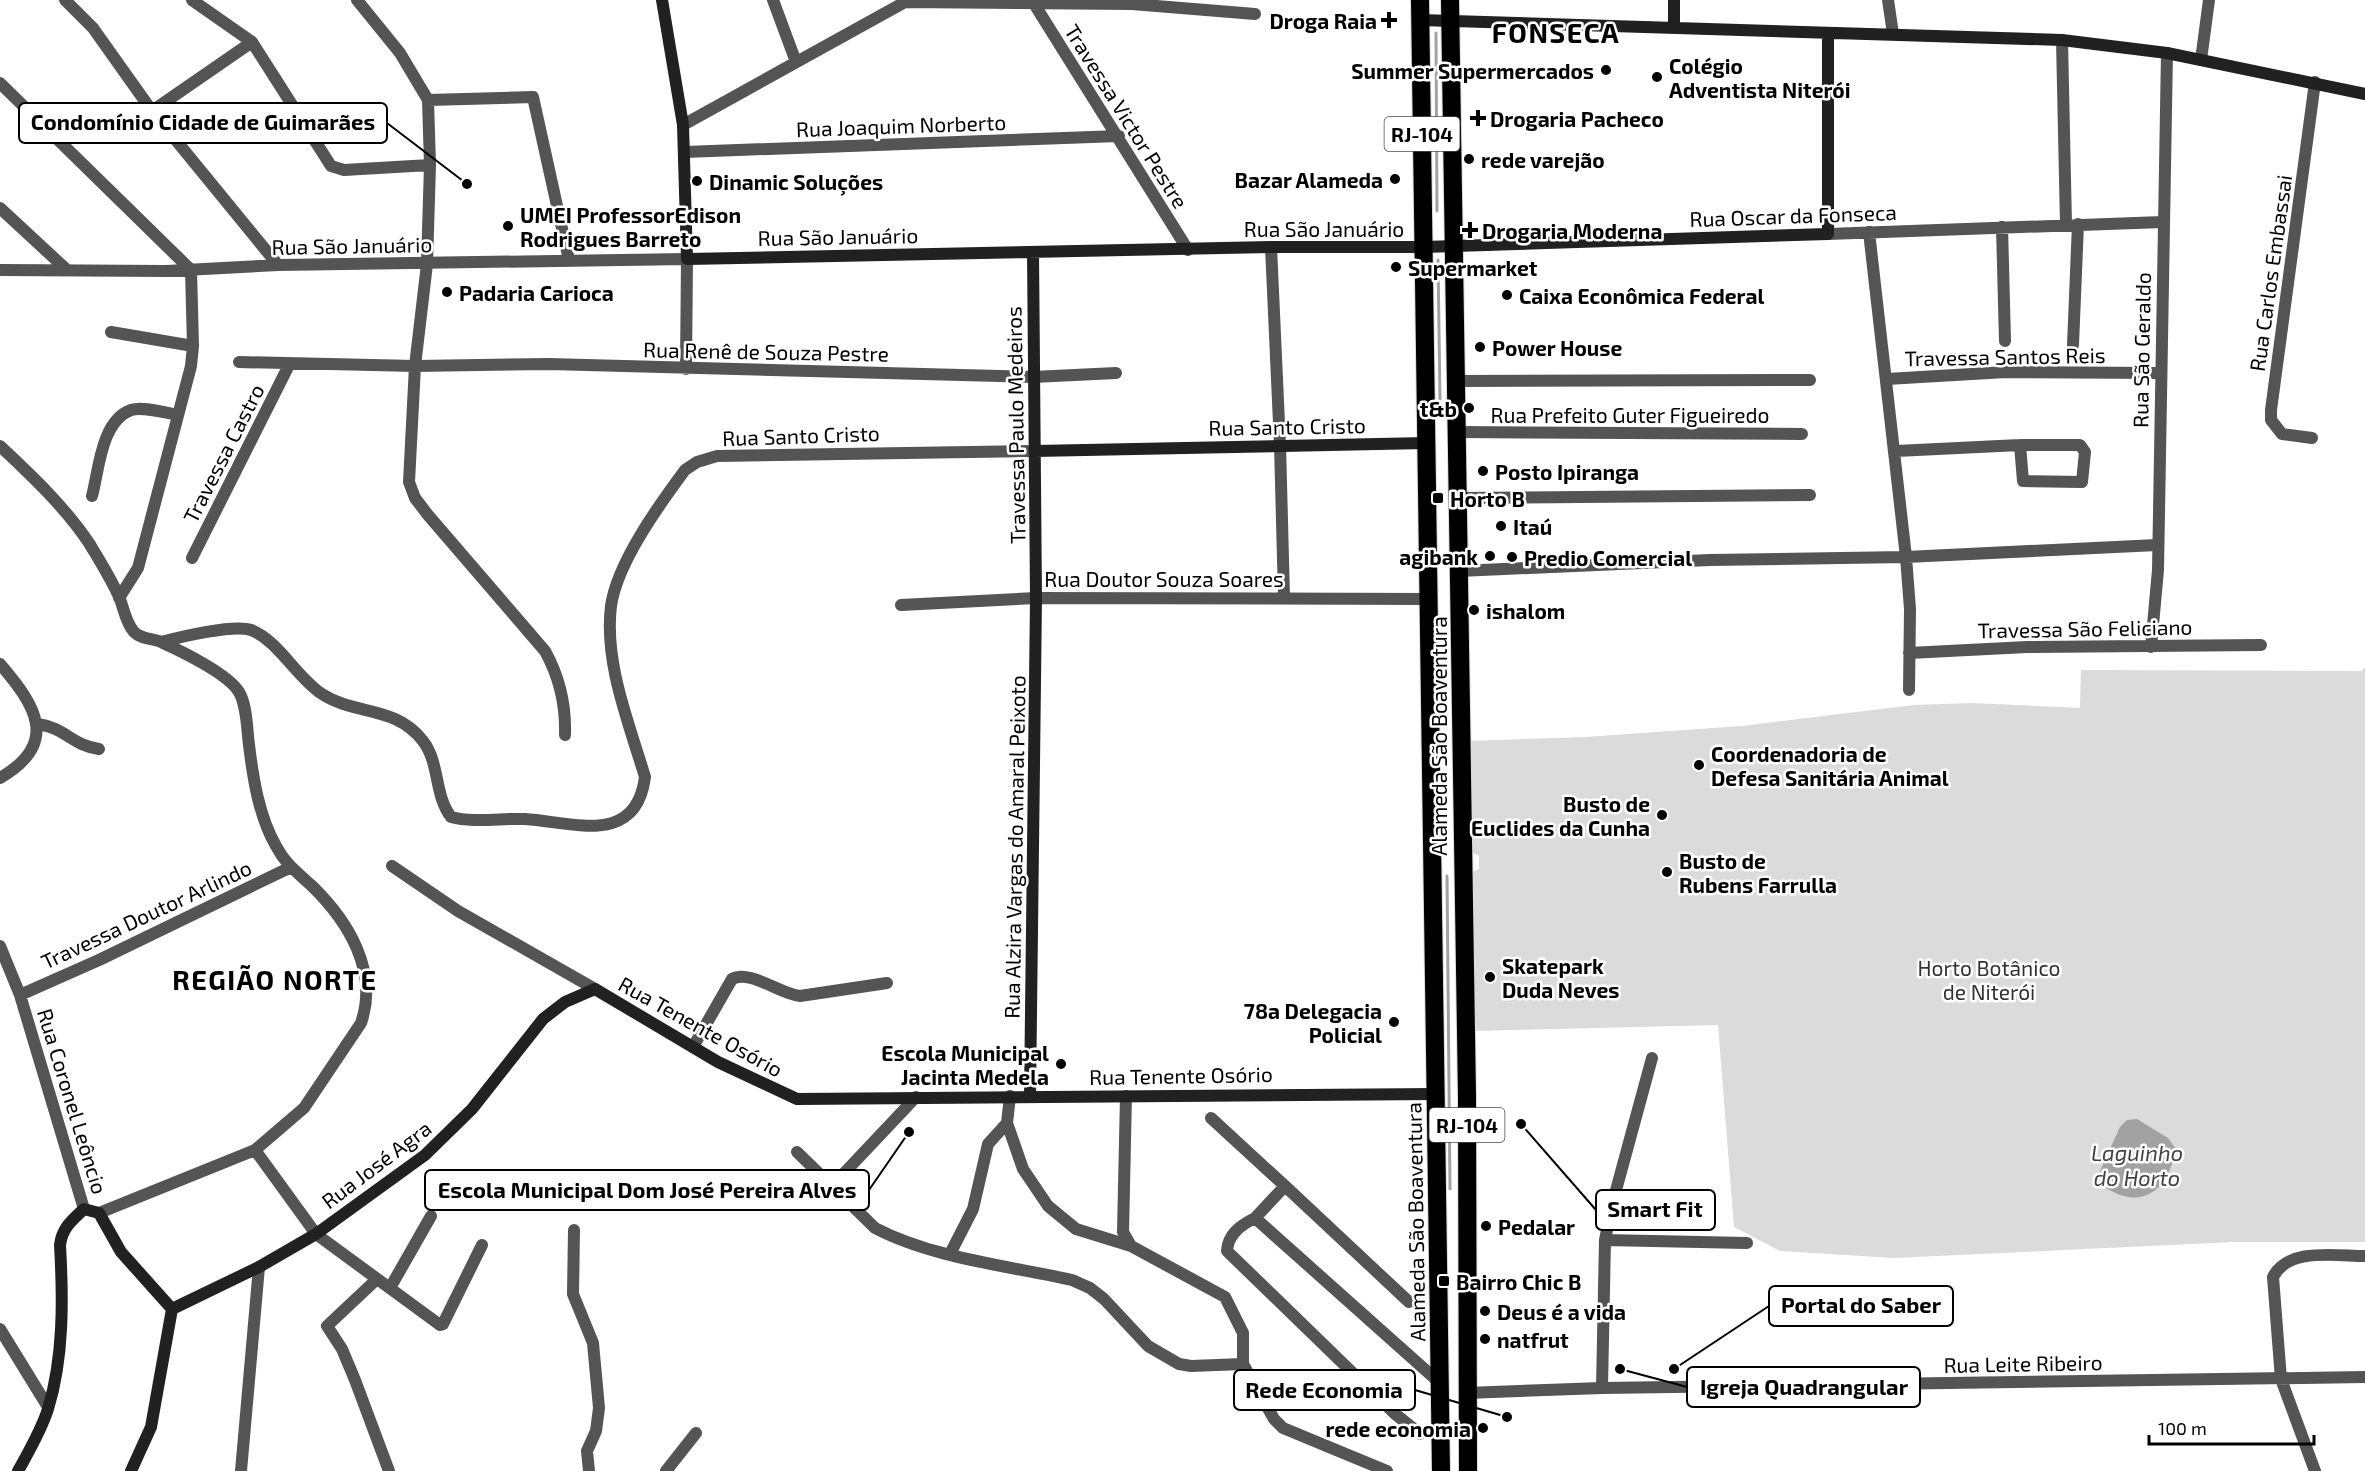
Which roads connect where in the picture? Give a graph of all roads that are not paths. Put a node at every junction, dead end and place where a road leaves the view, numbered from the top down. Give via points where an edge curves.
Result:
1 (65, 0) edge
2 (192, 0) edge
3 (357, 0) edge
4 (662, 0) edge
5 (773, 0) edge
6 (1420, 0) edge
7 (1450, 0) edge
8 (1674, 0) edge
9 (1888, 0) edge
10 (2209, 0) edge
11 (905, 1) edge
12 (1033, 2) junction
13 (1255, 14) dead end
14 (1420, 20) junction
15 (1450, 21) junction
16 (1674, 27) junction
17 (1828, 33) junction
18 (1893, 34) junction
19 (2062, 40) junction
20 (252, 42) junction
21 (2167, 52) junction
22 (2201, 60) junction
23 (796, 62) junction
24 (2315, 82) junction
25 (0, 83) edge
26 (2365, 94) edge
27 (428, 100) junction
28 (152, 111) junction
29 (683, 125) junction
30 (1119, 136) junction
31 (685, 152) junction
32 (430, 165) junction
33 (0, 208) edge
34 (2163, 222) junction
35 (2072, 225) junction
36 (2002, 227) junction
37 (1869, 232) junction
38 (1828, 234) junction
39 (1454, 246) junction
40 (1271, 247) junction
41 (1424, 247) junction
42 (1188, 250) junction
43 (1033, 252) junction
44 (687, 259) junction
45 (569, 260) junction
46 (427, 264) junction
47 (278, 265) junction
48 (0, 270) edge
49 (67, 270) junction
50 (191, 270) junction
51 (111, 332) dead end
52 (2005, 340) dead end
53 (2073, 345) dead end
54 (194, 346) junction
55 (239, 362) dead end
56 (289, 365) junction
57 (415, 366) junction
58 (686, 369) junction
59 (1116, 373) dead end
60 (2160, 373) junction
61 (1033, 376) junction
62 (1887, 379) junction
63 (1810, 380) dead end
64 (1456, 381) junction
65 (178, 415) junction
66 (1457, 432) junction
67 (1802, 434) dead end
68 (2312, 438) dead end
69 (1426, 443) junction
70 (1280, 445) junction
71 (2020, 445) junction
72 (0, 446) edge
73 (1035, 451) junction
74 (1896, 451) junction
75 (1810, 495) dead end
76 (92, 496) dead end
77 (1458, 498) junction
78 (2157, 545) junction
79 (1906, 557) junction
80 (192, 558) dead end
81 (1459, 571) junction
82 (1284, 597) junction
83 (119, 598) junction
84 (1036, 598) junction
85 (1428, 599) junction
86 (901, 605) dead end
87 (162, 642) junction
88 (2261, 645) dead end
89 (2151, 647) junction
90 (1909, 652) junction
91 (0, 664) edge
92 (1909, 690) dead end
93 (38, 724) junction
94 (566, 735) dead end
95 (99, 749) dead end
96 (0, 778) edge
97 (392, 866) dead end
98 (289, 868) junction
99 (0, 946) edge
100 (887, 983) dead end
101 (595, 989) junction
102 (20, 995) junction
103 (565, 1002) joint
104 (693, 1047) junction
105 (1652, 1058) dead end
106 (1436, 1094) junction
107 (1010, 1096) junction
108 (1030, 1096) junction
109 (1125, 1096) junction
110 (916, 1097) junction
111 (1212, 1118) dead end
112 (1007, 1123) junction
113 (255, 1150) junction
114 (797, 1152) dead end
115 (1285, 1186) junction
116 (831, 1187) junction
117 (84, 1209) junction
118 (99, 1213) junction
119 (431, 1216) dead end
120 (1255, 1218) junction
121 (574, 1230) dead end
122 (316, 1234) junction
123 (1605, 1240) junction
124 (1748, 1243) dead end
125 (482, 1245) dead end
126 (1131, 1246) junction
127 (950, 1254) junction
128 (2365, 1256) edge
129 (259, 1267) junction
130 (377, 1279) junction
131 (390, 1288) junction
132 (1409, 1302) dead end
133 (172, 1309) junction
134 (0, 1329) edge
135 (1243, 1364) junction
136 (2365, 1377) edge
137 (2281, 1379) junction
138 (1440, 1383) junction
139 (1602, 1388) junction
140 (1466, 1393) junction
141 (48, 1407) junction
142 (696, 1433) dead end
143 (1420, 1434) dead end
144 (18, 1471) edge
145 (131, 1471) edge
146 (241, 1471) edge
147 (388, 1471) edge
148 (589, 1471) edge
149 (666, 1471) edge
150 (1387, 1471) edge
151 (1441, 1471) edge
152 (1468, 1471) edge
153 (2315, 1471) edge

1 - 28 street via 93,28
2 - 20 street
3 - 27 street via 400,53
4 - 29 street
5 - 23 street
6 - 14 highway, Alameda São Boaventura / RJ-104
7 - 15 highway, Alameda São Boaventura / RJ-104
8 - 16 street
9 - 18 street
10 - 22 street
11 - 12 street
11 - 23 street
12 - 13 street via 1132,4
12 - 30 street, Travessa Victor Pestre
14 - 15 street
14 - 41 highway, Alameda São Boaventura / RJ-104
15 - 16 street
15 - 39 highway, Alameda São Boaventura / RJ-104
16 - 17 street
17 - 18 street
17 - 38 street
18 - 19 street
19 - 21 street
19 - 35 street
20 - 28 street
20 - 32 street via 331,166 344,171
21 - 22 street
21 - 34 street, Rua São Geraldo
22 - 24 street
23 - 29 street
24 - 26 street
24 - 68 street, Rua Carlos Embassai via 2271,410 2271,420 2282,434
25 - 50 street
27 - 32 street
27 - 45 street via 533,98
28 - 47 street
29 - 31 street
30 - 31 street, Rua Joaquim Norberto
30 - 42 street, Travessa Victor Pestre
31 - 44 street
32 - 46 street
33 - 49 street
34 - 35 street, Rua Oscar da Fonseca
34 - 60 street, Rua São Geraldo
35 - 36 street, Rua Oscar da Fonseca
35 - 53 street
36 - 37 street, Rua Oscar da Fonseca
36 - 52 street
37 - 38 street, Rua Oscar da Fonseca
37 - 62 street
38 - 39 street, Rua Oscar da Fonseca
39 - 41 street, Rua Oscar da Fonseca
39 - 64 highway, Alameda São Boaventura / RJ-104
40 - 41 street, Rua São Januário
40 - 42 street, Rua São Januário
40 - 70 street
41 - 69 highway, Alameda São Boaventura / RJ-104
42 - 43 street, Rua São Januário
43 - 44 street, Rua São Januário
43 - 61 street, Travessa Paulo Medeiros
44 - 45 street, Rua São Januário
44 - 58 street
45 - 46 street, Rua São Januário
46 - 47 street, Rua São Januário
46 - 57 street
47 - 50 street, Rua São Januário
48 - 49 street, Rua São Januário
49 - 50 street, Rua São Januário
50 - 54 street
51 - 54 street
54 - 65 street
55 - 56 street, Rua Renê de Souza Pestre
56 - 57 street, Rua Renê de Souza Pestre
56 - 80 street, Travessa Castro
57 - 58 street, Rua Renê de Souza Pestre via 549,364
57 - 94 street via 408,471 414,498 545,651 563,698
58 - 61 street, Rua Renê de Souza Pestre
59 - 61 street, Rua Renê de Souza Pestre
60 - 62 street, Travessa Santos Reis via 2006,372
60 - 78 street, Rua São Geraldo
61 - 73 street, Travessa Paulo Medeiros
62 - 74 street
63 - 64 street
64 - 66 highway, Alameda São Boaventura / RJ-104
65 - 76 street via 133,410 120,417 108,433
65 - 83 street via 138,568
66 - 67 street, Rua Prefeito Guter Figueiredo
66 - 77 highway, Alameda São Boaventura / RJ-104
69 - 70 street, Rua Santo Cristo
69 - 85 highway, Alameda São Boaventura / RJ-104
70 - 73 street, Rua Santo Cristo
70 - 82 street
71 - 71 street via 2080,445 2085,452 2082,482 2023,481
71 - 74 street
72 - 83 street via 87,541
73 - 84 street, Travessa Paulo Medeiros
73 - 87 street, Rua Santo Cristo via 717,456 685,470 630,554 611,604 613,666 645,777 636,805 620,820 605,825 587,828 527,819 451,817 445,809 433,760 413,730 389,715 344,705 322,694 292,669 274,646 251,630 189,635
74 - 79 street
75 - 77 street
77 - 81 highway, Alameda São Boaventura / RJ-104
78 - 79 street
78 - 89 street, Rua São Geraldo
79 - 81 street via 1710,560
79 - 90 street
81 - 140 highway, Alameda São Boaventura / RJ-104 via 1467,1097
82 - 84 street, Rua Doutor Souza Soares
82 - 85 street, Rua Doutor Souza Soares
83 - 87 street via 136,633
84 - 86 street, Rua Doutor Souza Soares
84 - 108 street, Rua Alzira Vargas do Amaral Peixoto
85 - 106 highway, Alameda São Boaventura / RJ-104
87 - 98 street via 227,679 240,693 263,813
88 - 89 street, Travessa São Feliciano
89 - 90 street, Travessa São Feliciano
90 - 92 street
91 - 93 street via 30,703
93 - 95 street via 56,727 77,743
93 - 96 street via 31,750 17,768
97 - 101 street, Rua Tenente Osório via 458,911
98 - 102 street, Travessa Doutor Arlindo
98 - 113 street via 311,885 355,941 366,974 365,1012 350,1041 304,1107
99 - 102 street, Rua Coronel Leôncio
100 - 104 street via 800,996 747,976 736,976
101 - 103 street, Rua Tenente Osório
101 - 104 street, Rua Tenente Osório
102 - 117 street, Rua Coronel Leôncio
103 - 122 street, Rua José Agra via 543,1019 472,1109 438,1143
104 - 110 street, Rua Tenente Osório via 757,1083 796,1099
105 - 123 street
106 - 109 street, Rua Tenente Osório
106 - 138 highway, Alameda São Boaventura / RJ-104
107 - 108 street, Rua Tenente Osório
107 - 110 street, Rua Tenente Osório
107 - 112 street
108 - 109 street, Rua Tenente Osório
109 - 126 street via 1121,1227
110 - 116 street
111 - 115 street
112 - 126 street via 1029,1180 1048,1206 1076,1229
112 - 127 street via 988,1144 973,1209
113 - 118 street
113 - 122 street
114 - 116 street
115 - 120 street
115 - 132 street
116 - 127 street via 889,1236
117 - 118 street, Rua Coronel Leôncio
117 - 141 street via 62,1235 61,1322
118 - 133 street, Rua Coronel Leôncio via 121,1252
119 - 131 street
120 - 138 street
120 - 143 street via 1228,1240 1227,1251
121 - 148 street via 573,1294 593,1343 599,1408 587,1454
122 - 129 street, Rua José Agra
122 - 130 street
123 - 124 street
123 - 139 street
125 - 131 street via 442,1325
126 - 135 street via 1225,1297 1243,1333
127 - 135 street via 1072,1280 1090,1288 1148,1346 1179,1364
128 - 137 street via 2295,1257 2276,1271 2272,1282
129 - 133 street, Rua José Agra
129 - 146 street
130 - 131 street
130 - 147 street via 327,1326 342,1349
133 - 145 street via 151,1427
134 - 141 street
135 - 150 street via 1283,1428
136 - 137 street, Rua Leite Ribeiro
137 - 139 street, Rua Leite Ribeiro
137 - 153 street
138 - 151 highway, Alameda São Boaventura / RJ-104
139 - 140 street, Rua Leite Ribeiro
140 - 152 highway, Alameda São Boaventura / RJ-104
141 - 144 street
142 - 149 street

